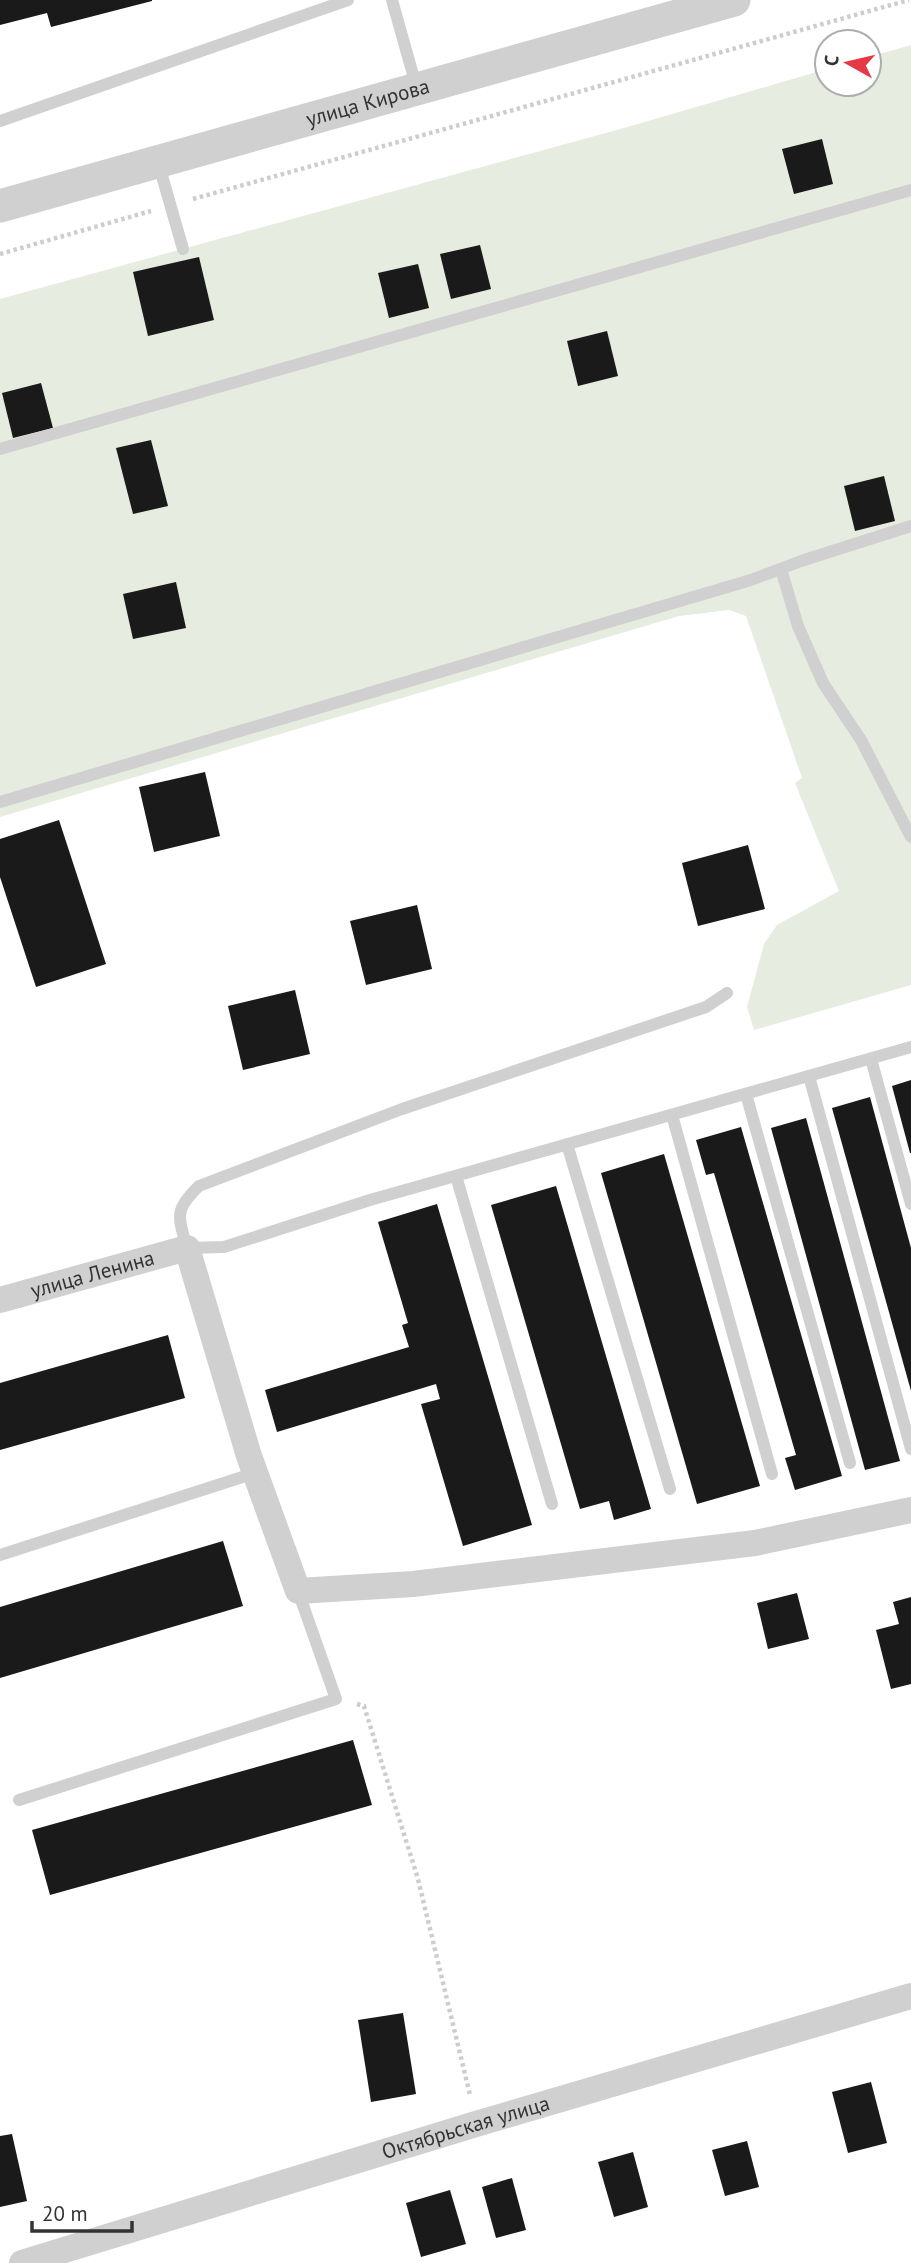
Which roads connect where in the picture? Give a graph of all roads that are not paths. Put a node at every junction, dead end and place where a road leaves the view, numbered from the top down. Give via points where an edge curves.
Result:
1 (348, 0) edge
2 (392, 0) edge
3 (734, 0) edge
4 (417, 89) junction
5 (0, 121) edge
6 (158, 162) junction
7 (911, 190) edge
8 (0, 206) edge
9 (183, 249) dead end
10 (0, 449) edge
11 (911, 526) edge
12 (780, 569) junction
13 (0, 802) edge
14 (911, 837) edge
15 (727, 993) dead end
16 (911, 1047) edge
17 (871, 1059) junction
18 (809, 1076) junction
19 (746, 1094) junction
20 (672, 1115) junction
21 (567, 1144) junction
22 (456, 1176) junction
23 (911, 1204) edge
24 (187, 1248) junction
25 (0, 1300) edge
26 (911, 1449) edge
27 (850, 1464) dead end
28 (256, 1473) junction
29 (772, 1474) dead end
30 (670, 1489) dead end
31 (552, 1504) dead end
32 (911, 1510) edge
33 (0, 1555) edge
34 (298, 1591) junction
35 (19, 1800) dead end
36 (911, 1996) edge
37 (22, 2263) edge

1 - 5 lane
2 - 4 lane
3 - 4 street, улица Кирова
4 - 6 street, улица Кирова
6 - 8 street, улица Кирова
6 - 9 lane
7 - 10 lane
11 - 12 lane
12 - 13 lane
12 - 14 lane via 823,682 861,740
15 - 24 lane via 706,1007 402,1110 200,1186 183,1201 178,1217
16 - 17 lane
17 - 18 lane
17 - 23 lane
18 - 19 lane
18 - 26 lane
19 - 20 lane
19 - 27 lane
20 - 21 lane
20 - 29 lane
21 - 22 lane
21 - 30 lane
22 - 24 lane via 224,1247
22 - 31 lane
24 - 25 street, улица Ленина
24 - 28 street
28 - 33 lane
28 - 34 street
32 - 34 street via 755,1543 413,1584
34 - 35 lane via 336,1699
36 - 37 street, Октябрьская улица

